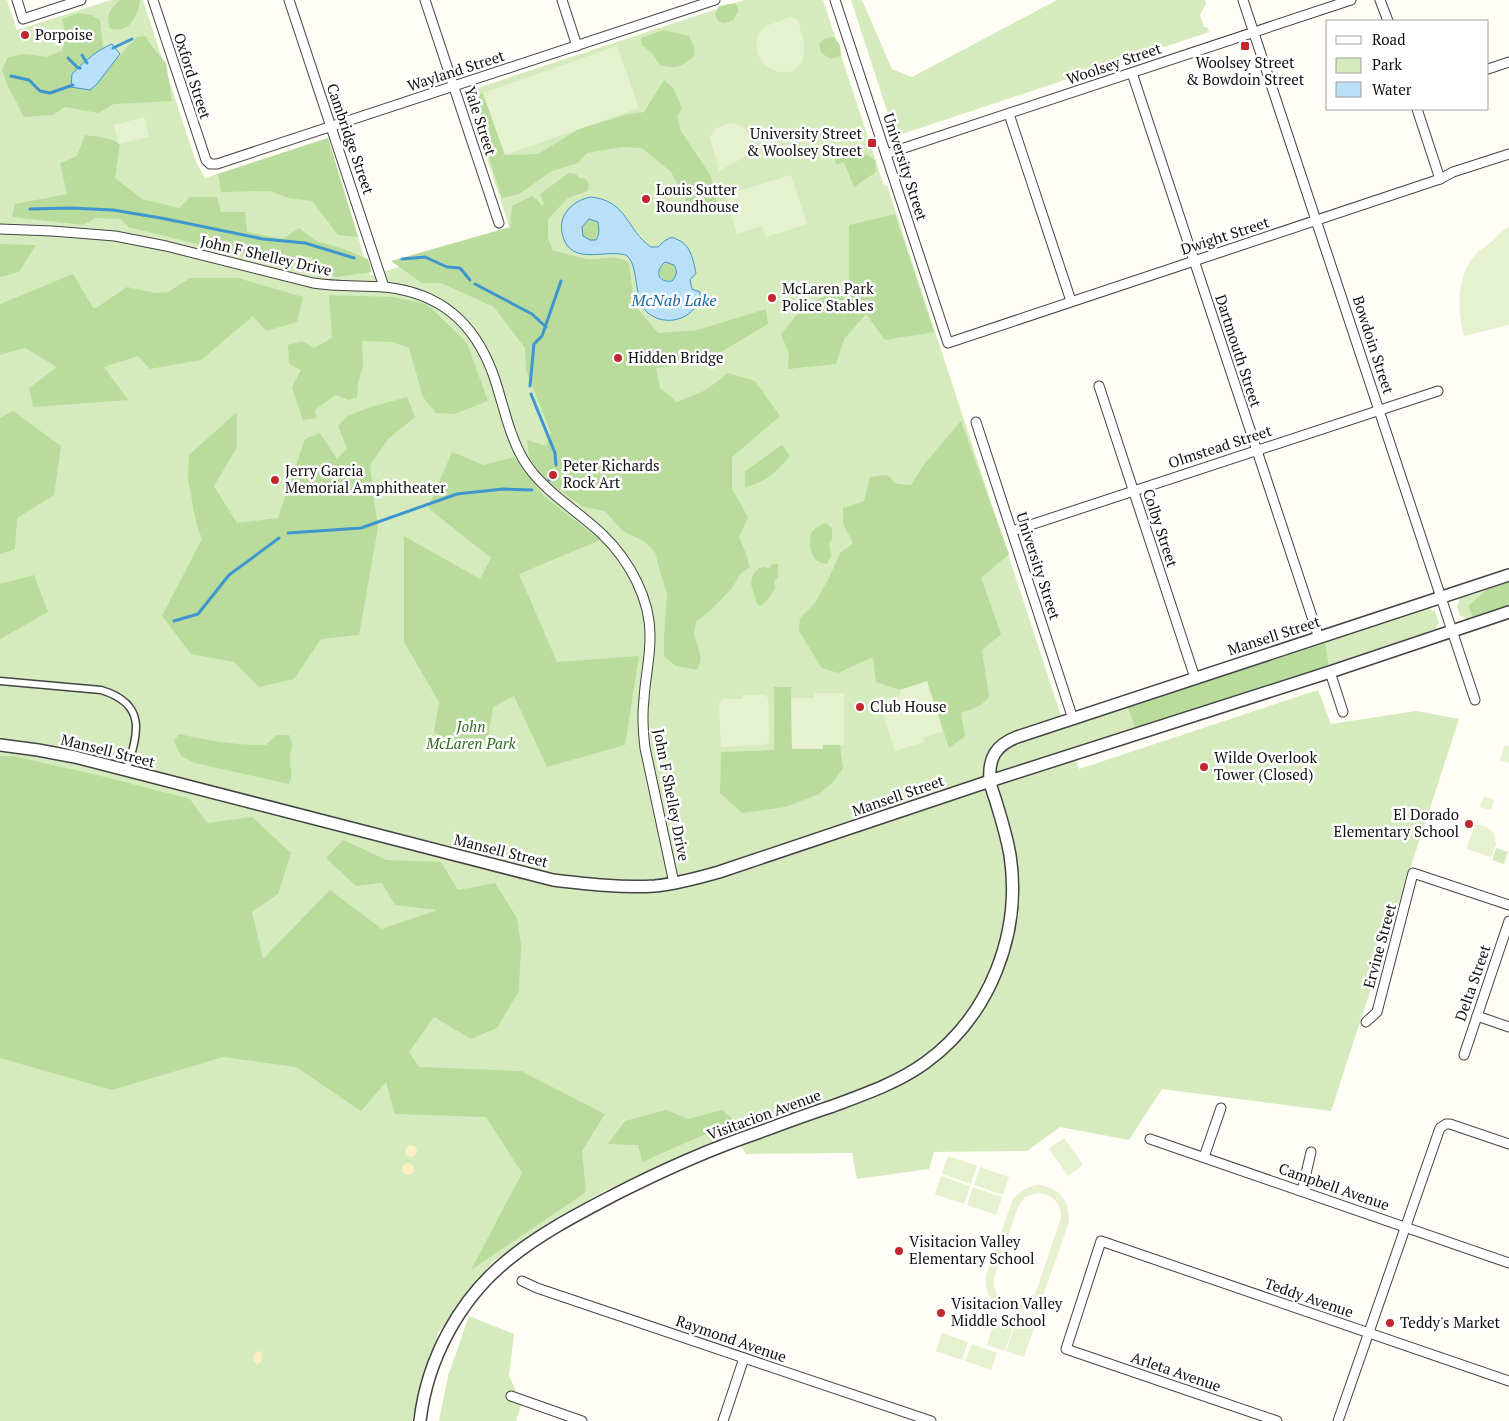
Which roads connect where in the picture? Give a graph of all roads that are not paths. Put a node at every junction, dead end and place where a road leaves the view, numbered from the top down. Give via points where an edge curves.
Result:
1 (17, 0) edge
2 (81, 0) edge
3 (153, 0) edge
4 (289, 0) edge
5 (425, 0) edge
6 (562, 0) edge
7 (715, 0) edge
8 (835, 0) edge
9 (1243, 0) edge
10 (1351, 0) edge
11 (1380, 0) edge
12 (699, 2) edge
13 (1388, 20) edge
14 (1254, 32) junction
15 (577, 46) junction
16 (1509, 62) edge
17 (1489, 70) edge
18 (1132, 73) junction
19 (454, 86) junction
20 (1416, 110) edge
21 (1009, 114) junction
22 (331, 127) junction
23 (886, 154) junction
24 (1509, 154) edge
25 (206, 160) joint
26 (1440, 180) junction
27 (1317, 221) junction
28 (500, 223) dead end
29 (0, 229) edge
30 (1194, 261) junction
31 (384, 287) junction
32 (1071, 301) junction
33 (948, 342) joint
34 (1099, 386) dead end
35 (1438, 390) dead end
36 (1379, 409) junction
37 (976, 422) dead end
38 (1256, 450) junction
39 (1134, 490) junction
40 (1012, 531) junction
41 (1509, 575) edge
42 (1441, 597) junction
43 (1509, 612) edge
44 (1452, 630) junction
45 (1318, 638) junction
46 (1330, 672) junction
47 (1195, 678) junction
48 (0, 681) edge
49 (1474, 700) dead end
50 (1343, 712) dead end
51 (1072, 719) junction
52 (0, 745) edge
53 (126, 771) junction
54 (990, 781) junction
55 (674, 883) junction
56 (1509, 905) edge
57 (1509, 921) edge
58 (1477, 1016) junction
59 (1366, 1022) dead end
60 (1509, 1027) edge
61 (1464, 1055) dead end
62 (1221, 1108) dead end
63 (1150, 1139) dead end
64 (1509, 1144) edge
65 (1311, 1152) dead end
66 (1204, 1157) junction
67 (1302, 1191) junction
68 (1405, 1226) junction
69 (1509, 1262) edge
70 (522, 1280) dead end
71 (1369, 1334) junction
72 (1066, 1349) joint
73 (744, 1358) junction
74 (1509, 1381) edge
75 (511, 1396) dead end
76 (420, 1421) edge
77 (582, 1421) edge
78 (723, 1421) edge
79 (930, 1421) edge
80 (1277, 1421) edge
81 (1338, 1421) edge

1 - 2 street via 23,19
3 - 25 street, Oxford Street
4 - 22 street, Cambridge Street
5 - 19 street, Yale Street
6 - 15 street
7 - 12 street, Wayland Street
8 - 23 street, University Street
9 - 14 street, Bowdoin Street
10 - 14 street, Woolsey Street
11 - 13 street
12 - 15 street, Wayland Street
14 - 18 street, Woolsey Street
14 - 27 street, Bowdoin Street
15 - 19 street, Wayland Street
16 - 17 street
18 - 21 street, Woolsey Street
18 - 30 street, Dartmouth Street
19 - 22 street, Wayland Street
19 - 28 street, Yale Street
20 - 26 street
21 - 23 street, Woolsey Street
21 - 32 street
22 - 25 street, Wayland Street via 217,164
22 - 31 street, Cambridge Street
23 - 33 street, University Street
24 - 26 street, Dwight Street via 1453,172
26 - 27 street, Dwight Street
27 - 30 street, Dwight Street
27 - 36 street, Bowdoin Street
29 - 31 street, John F Shelley Drive via 115,236 313,283
30 - 32 street, Dwight Street
30 - 38 street, Dartmouth Street
31 - 55 street, John F Shelley Drive via 431,300 465,323 489,363 524,460 544,486 603,535 633,574 645,605 650,638 644,698 644,748
32 - 33 street, Dwight Street
34 - 39 street, Colby Street
35 - 36 street, Olmstead Street
36 - 38 street, Olmstead Street
36 - 42 street, Bowdoin Street
37 - 40 street, University Street
38 - 39 street, Olmstead Street
38 - 45 street, Dartmouth Street
39 - 40 street, Olmstead Street
39 - 47 street, Colby Street
40 - 51 street, University Street
41 - 42 street, Mansell Street
42 - 44 street, Bowdoin Street
42 - 45 street, Mansell Street
43 - 44 street, Mansell Street
44 - 46 street, Mansell Street
44 - 49 street, Bowdoin Street
45 - 47 street, Mansell Street
46 - 50 street
46 - 54 street, Mansell Street
47 - 51 street, Mansell Street
48 - 53 street via 101,690 122,699 136,719 137,734
51 - 54 street, Mansell Street via 1003,744 994,755
52 - 53 street, Mansell Street via 38,750
53 - 55 street, Mansell Street via 554,880 630,887
54 - 55 street, Mansell Street via 720,872
54 - 76 street, Visitacion Avenue via 1009,853 1010,919 1004,952 991,984 952,1039 925,1062 891,1083 677,1165 596,1205 523,1248 488,1279 453,1324 435,1361
56 - 59 street, Ervine Street via 1413,873 1377,1012
57 - 58 street, Delta Street
58 - 60 street
58 - 61 street, Delta Street
62 - 66 street
63 - 66 street, Campbell Avenue
64 - 68 street via 1450,1124 1442,1125
65 - 67 street
66 - 67 street, Campbell Avenue
67 - 68 street, Campbell Avenue
68 - 69 street, Campbell Avenue
68 - 71 street
70 - 73 street, Raymond Avenue via 537,1288
71 - 72 street, Teddy Avenue via 1101,1241
71 - 74 street, Teddy Avenue
71 - 81 street
72 - 80 street, Arleta Avenue
73 - 78 street
73 - 79 street, Raymond Avenue
75 - 77 street

